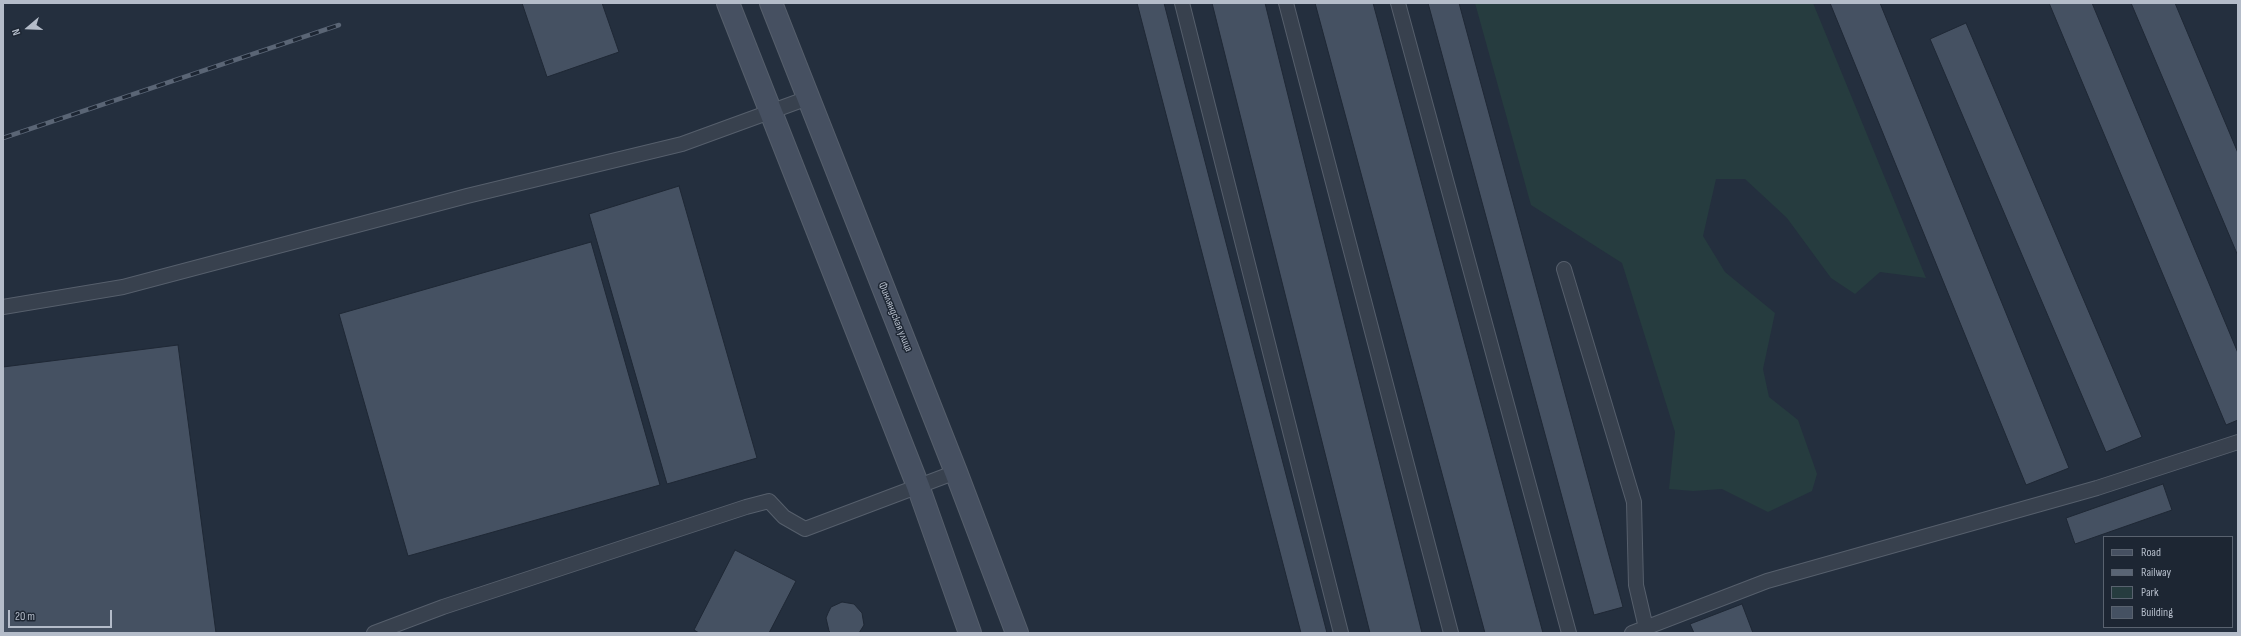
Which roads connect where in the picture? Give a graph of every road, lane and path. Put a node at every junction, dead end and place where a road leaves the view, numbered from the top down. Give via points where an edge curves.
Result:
1 (728, 3) edge
2 (771, 3) edge
3 (1182, 3) edge
4 (1286, 3) edge
5 (1398, 3) edge
6 (808, 98) junction
7 (772, 112) junction
8 (1564, 269) dead end
9 (3, 307) edge
10 (2238, 442) edge
11 (956, 472) junction
12 (918, 486) junction
13 (1646, 628) junction
14 (374, 633) edge
15 (970, 633) edge
16 (1017, 633) edge
17 (1341, 633) edge
18 (1451, 633) edge
19 (1570, 633) edge
20 (1632, 633) edge

1 - 7 street
2 - 6 street, Финляндская улица
3 - 17 lane
4 - 18 lane
5 - 19 lane
6 - 7 lane
6 - 11 street, Финляндская улица
7 - 9 lane via 682,144 467,196 123,287
7 - 12 street
8 - 13 lane via 1634,502 1636,585
10 - 13 lane via 2097,488 1767,581
11 - 12 lane
11 - 16 street, Финляндская улица
12 - 14 lane via 805,529 784,517 769,501 746,507 443,607
12 - 15 street
13 - 20 lane

